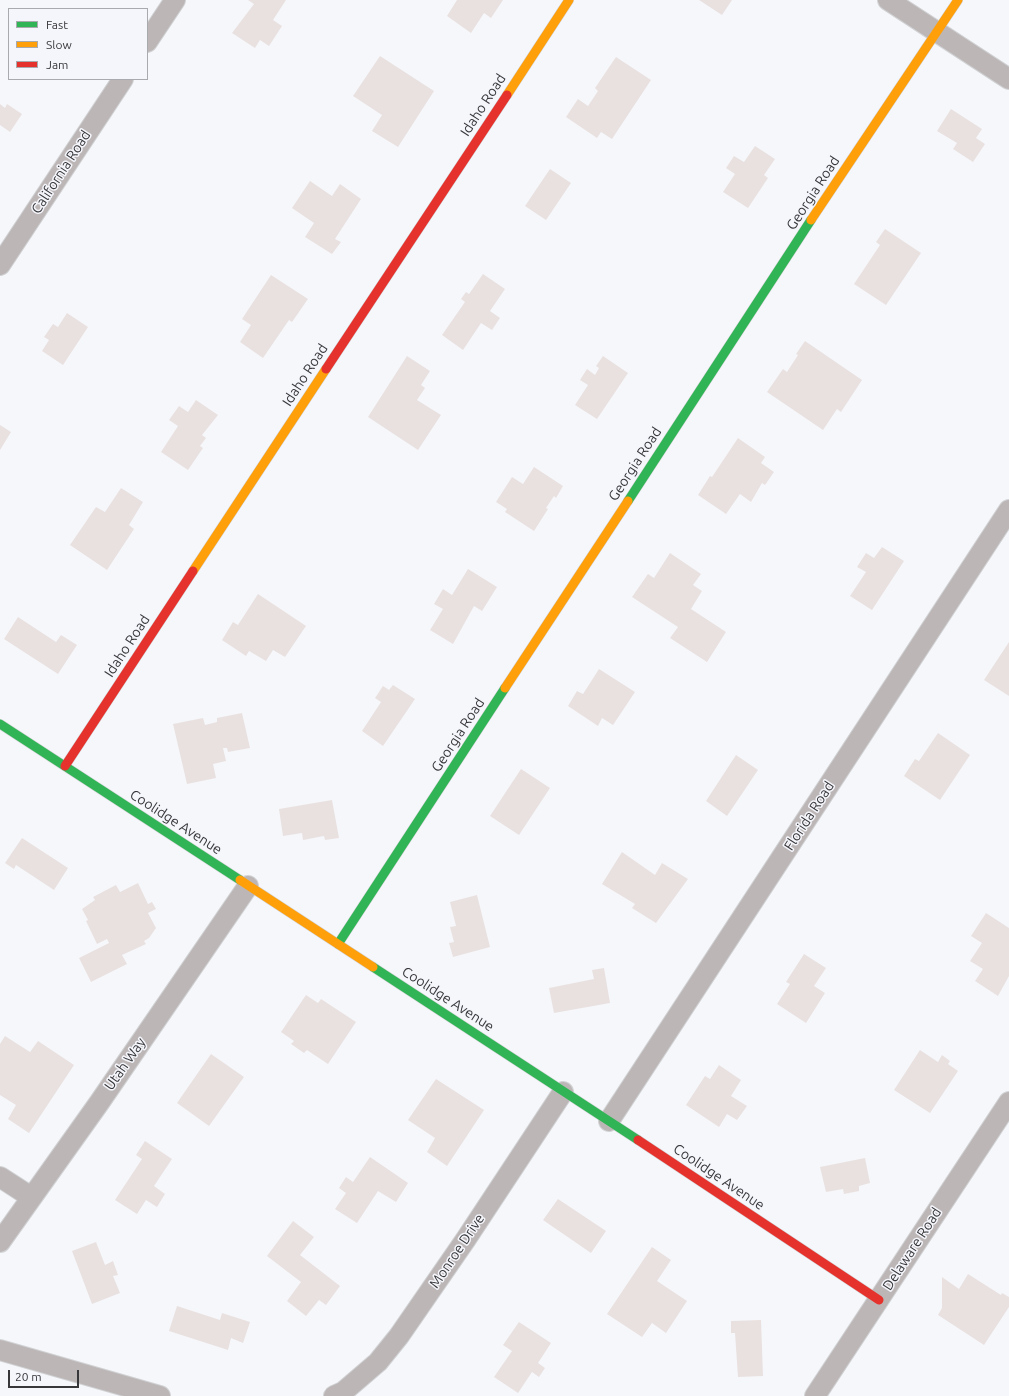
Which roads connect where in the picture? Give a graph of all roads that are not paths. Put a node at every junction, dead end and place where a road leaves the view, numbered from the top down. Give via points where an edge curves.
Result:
1 (175, 0) edge
2 (569, 0) edge
3 (888, 0) edge
4 (958, 0) edge
5 (937, 32) junction
6 (148, 40) edge
7 (1009, 78) edge
8 (122, 80) edge
9 (0, 265) edge
10 (1009, 510) edge
11 (0, 724) edge
12 (65, 766) junction
13 (248, 886) junction
14 (338, 944) junction
15 (563, 1092) junction
16 (1009, 1102) edge
17 (609, 1121) junction
18 (0, 1177) edge
19 (31, 1197) junction
20 (0, 1242) edge
21 (879, 1300) junction
22 (0, 1350) edge
23 (160, 1396) edge
24 (334, 1396) edge
25 (815, 1396) edge

1 - 6 street
2 - 12 street, Idaho Road
3 - 5 street
4 - 5 street, Georgia Road
5 - 7 street
5 - 14 street, Georgia Road
8 - 9 street, California Road
10 - 17 street, Florida Road
11 - 12 street, Coolidge Avenue
12 - 13 street, Coolidge Avenue
13 - 14 street, Coolidge Avenue
13 - 19 street, Utah Way
14 - 15 street, Coolidge Avenue
15 - 17 street, Coolidge Avenue
15 - 24 street, Monroe Drive via 399,1336 378,1362 343,1392
16 - 21 street, Delaware Road
17 - 21 street, Coolidge Avenue
18 - 19 street
19 - 20 street, Utah Way
21 - 25 street, Delaware Road
22 - 23 street

